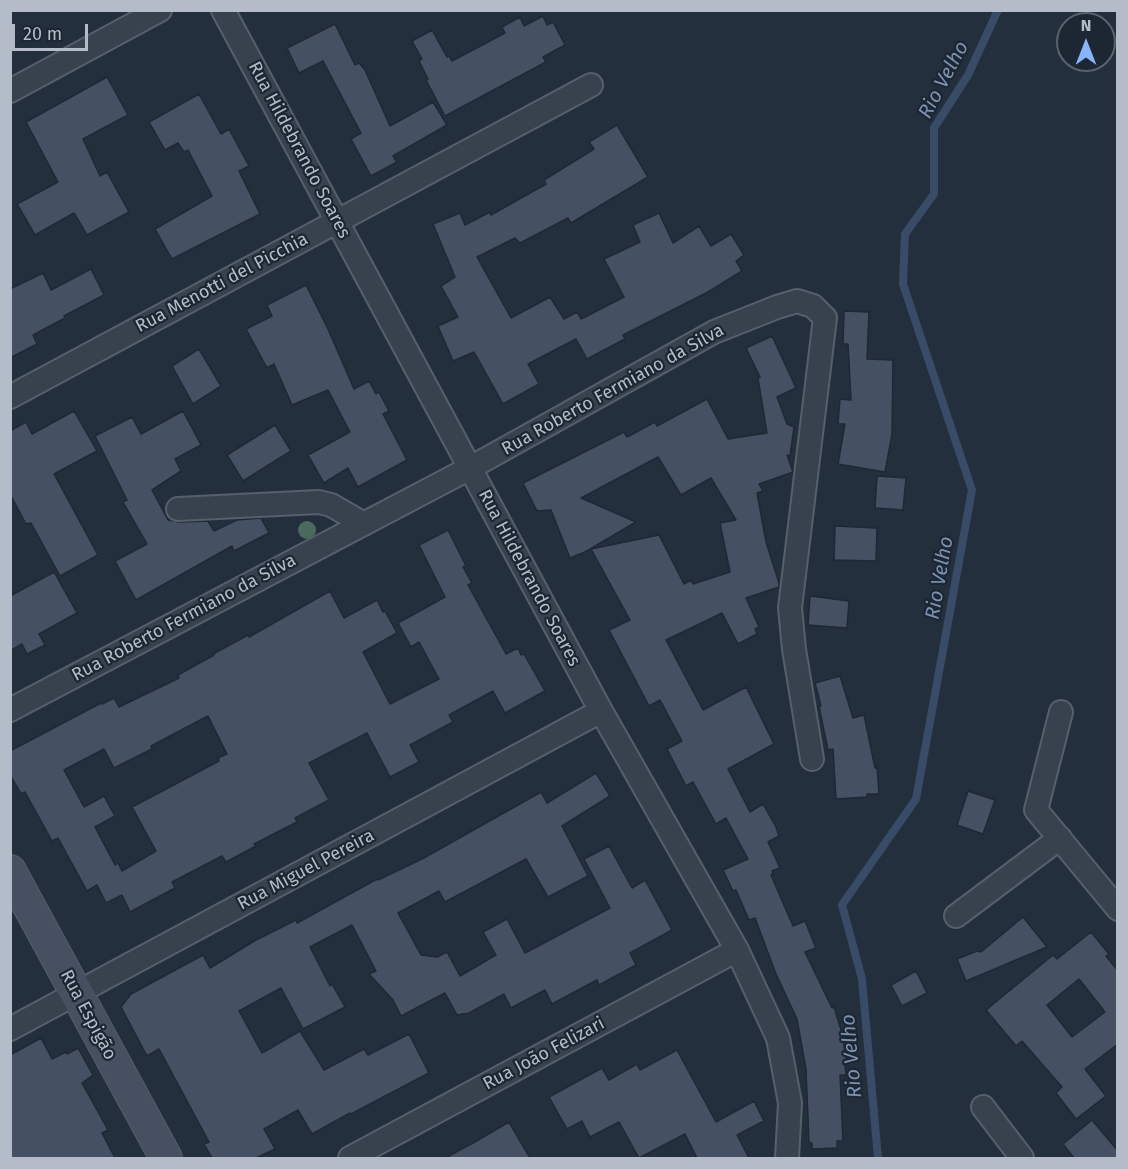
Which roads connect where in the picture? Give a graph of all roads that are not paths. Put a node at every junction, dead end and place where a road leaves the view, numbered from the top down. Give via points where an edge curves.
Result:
1 (160, 10) edge
2 (223, 10) edge
3 (591, 85) dead end
4 (10, 91) edge
5 (337, 221) junction
6 (10, 397) edge
7 (470, 468) junction
8 (178, 509) dead end
9 (364, 524) junction
10 (10, 710) edge
11 (601, 711) junction
12 (1061, 712) dead end
13 (812, 759) dead end
14 (1059, 838) junction
15 (10, 871) edge
16 (1118, 909) edge
17 (956, 916) dead end
18 (737, 950) junction
19 (77, 993) junction
20 (10, 1029) edge
21 (983, 1107) dead end
22 (166, 1158) edge
23 (350, 1158) edge
24 (787, 1158) edge
25 (1022, 1158) edge

1 - 4 street
2 - 5 street, Rua Hildebrando Soares
3 - 5 street, Rua Menotti del Picchia
5 - 6 street, Rua Menotti del Picchia
5 - 7 street, Rua Hildebrando Soares
7 - 9 street, Rua Roberto Fermiano da Silva
7 - 11 street, Rua Hildebrando Soares
7 - 13 street, Rua Roberto Fermiano da Silva via 714,333 777,306 797,301 813,306 825,318 790,608
8 - 9 street via 319,502
9 - 10 street, Rua Roberto Fermiano da Silva
11 - 18 street, Rua Hildebrando Soares
11 - 19 street, Rua Miguel Pereira
12 - 14 street via 1036,810
14 - 16 street
14 - 17 street
15 - 19 street, Rua Espigão
18 - 23 street, Rua João Felizari
18 - 24 street, Rua Hildebrando Soares via 778,1038 790,1104
19 - 20 street, Rua Miguel Pereira
19 - 22 street, Rua Espigão
21 - 25 street

